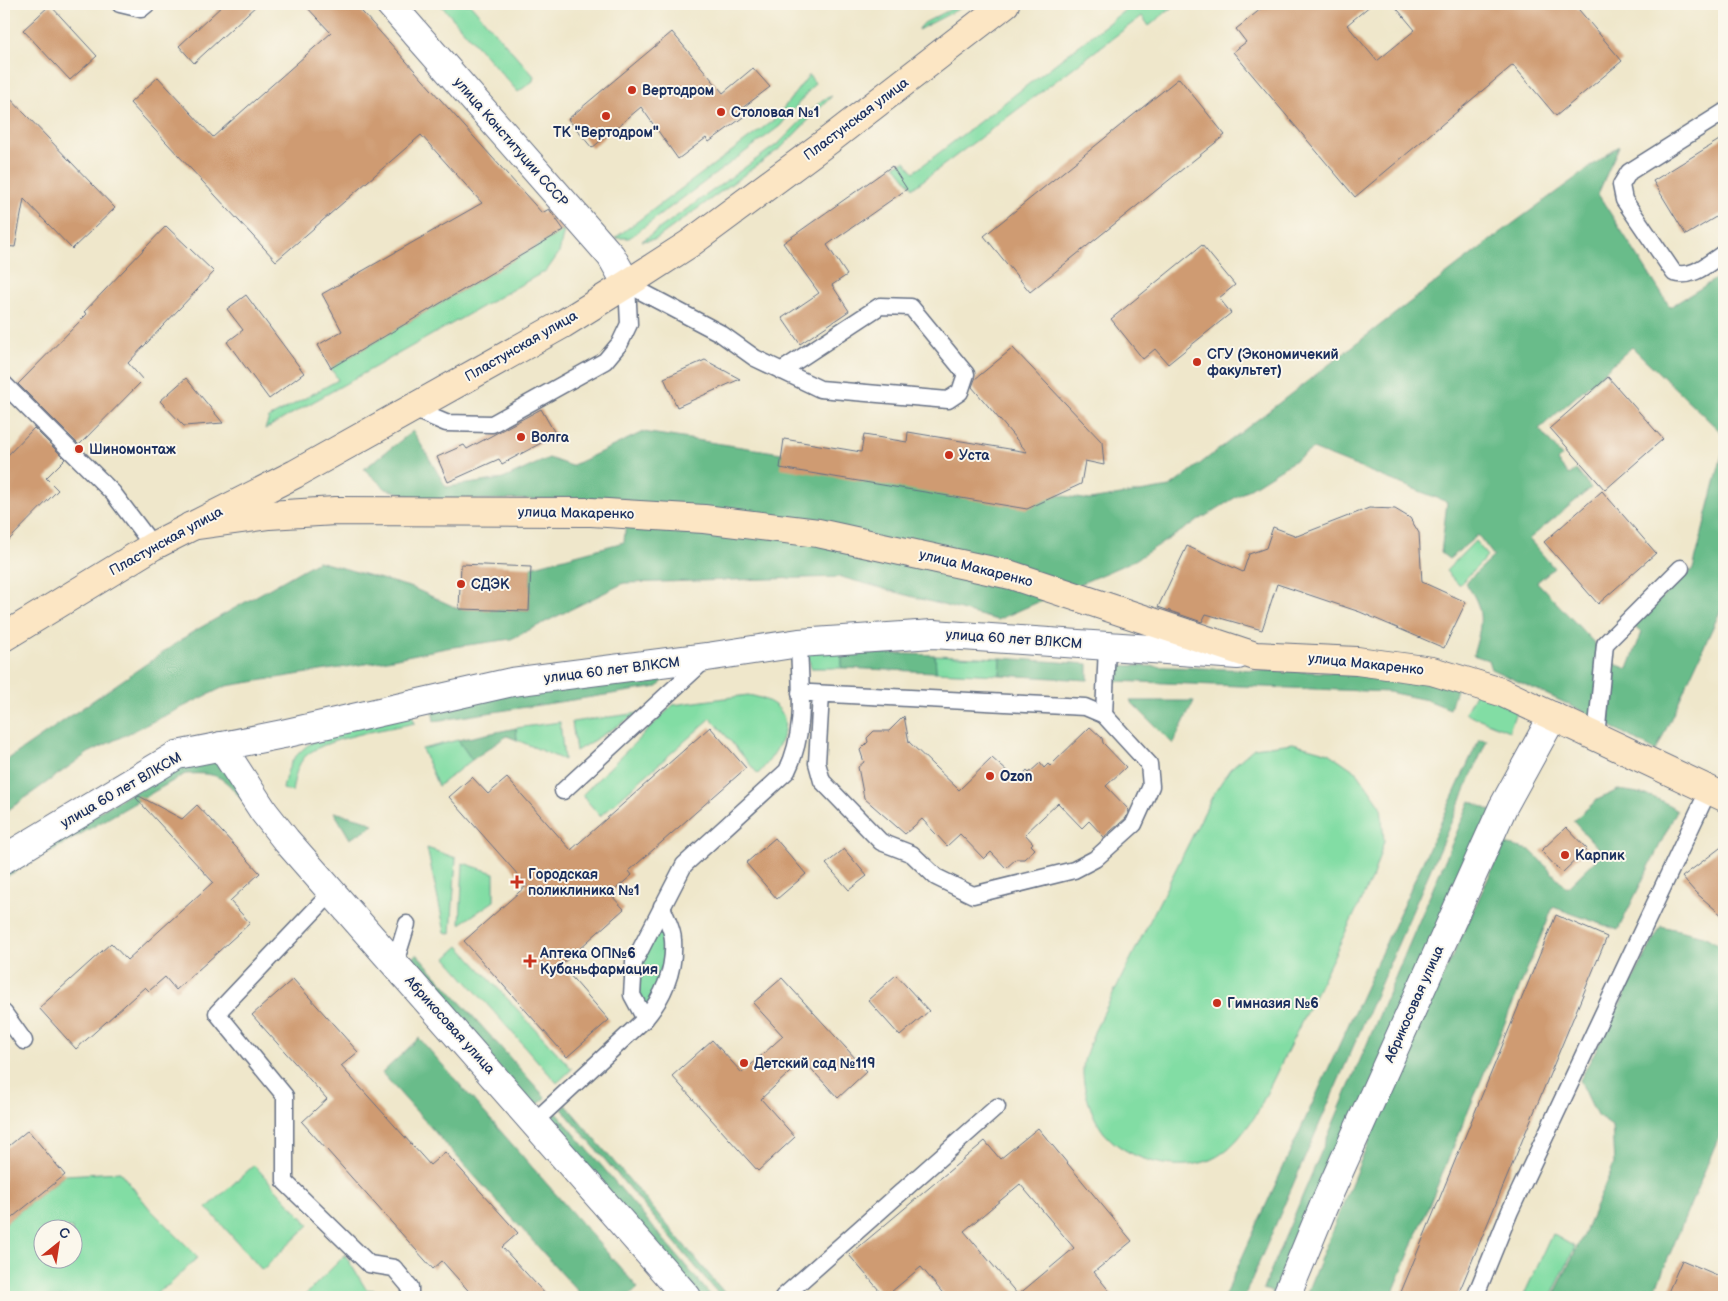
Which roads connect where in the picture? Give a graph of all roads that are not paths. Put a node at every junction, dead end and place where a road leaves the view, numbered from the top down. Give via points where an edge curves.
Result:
1 (120, 4) edge
2 (147, 4) edge
3 (390, 4) edge
4 (1006, 4) edge
5 (1724, 112) edge
6 (1724, 253) edge
7 (627, 284) junction
8 (782, 371) junction
9 (4, 384) edge
10 (412, 408) junction
11 (191, 526) junction
12 (153, 546) junction
13 (1682, 568) dead end
14 (5, 633) edge
15 (798, 643) junction
16 (1106, 646) junction
17 (1255, 656) junction
18 (707, 657) junction
19 (800, 693) junction
20 (821, 694) junction
21 (1104, 715) junction
22 (1553, 716) junction
23 (1596, 737) junction
24 (221, 746) junction
25 (563, 791) dead end
26 (1716, 794) edge
27 (4, 859) edge
28 (332, 892) junction
29 (662, 906) junction
30 (407, 924) dead end
31 (395, 963) junction
32 (4, 1013) edge
33 (645, 1019) junction
34 (24, 1041) dead end
35 (997, 1108) dead end
36 (535, 1121) junction
37 (410, 1297) edge
38 (687, 1297) edge
39 (783, 1297) edge
40 (1286, 1297) edge
41 (1475, 1297) edge

1 - 2 lane via 141,9
3 - 7 street, улица Конституции СССР via 611,256
4 - 7 street, Пластунская улица via 689,244
5 - 6 lane via 1629,172 1621,185 1624,200 1674,273 1691,275
7 - 8 lane via 720,333 755,358
7 - 10 street, Пластунская улица via 563,324
7 - 10 lane via 630,324 620,343 605,360 492,424 446,423
8 - 8 lane via 820,390 948,400 960,392 966,374 911,307 880,306
9 - 12 lane via 113,492
10 - 11 street, Пластунская улица via 295,474
11 - 12 street, Пластунская улица
11 - 17 street, улица Макаренко via 268,515 335,511 591,512 704,519 818,532 1012,575
12 - 14 street, Пластунская улица
13 - 23 lane via 1605,644
15 - 16 street, улица 60 лет ВЛКСМ via 933,634
15 - 18 street, улица 60 лет ВЛКСМ
15 - 19 lane
16 - 17 street, улица 60 лет ВЛКСМ
16 - 21 lane
17 - 22 street, улица Макаренко via 1357,660 1440,672 1501,692
18 - 24 street, улица 60 лет ВЛКСМ via 512,682
18 - 25 lane
19 - 20 lane
19 - 29 lane via 801,723 796,752 787,771 684,865
20 - 21 lane via 1085,707
20 - 21 lane via 817,763 822,781 881,842 912,854 936,877 973,895 1074,870 1095,859 1134,824 1151,786 1149,764
22 - 23 street, улица Макаренко
22 - 40 street, Абрикосовая улица via 1503,807 1324,1204
23 - 26 street, улица Макаренко
24 - 27 street, улица 60 лет ВЛКСМ via 176,755
24 - 28 street, Абрикосовая улица via 264,812
26 - 41 lane via 1510,1211
28 - 31 street, Абрикосовая улица
28 - 37 lane via 217,1013 285,1096 285,1182 368,1264 394,1268 410,1287
29 - 33 lane via 673,938 671,969 661,999
29 - 33 lane via 634,962 632,995
30 - 31 lane
31 - 36 street, Абрикосовая улица
32 - 34 lane
33 - 36 lane
35 - 39 lane
36 - 38 street, Абрикосовая улица

